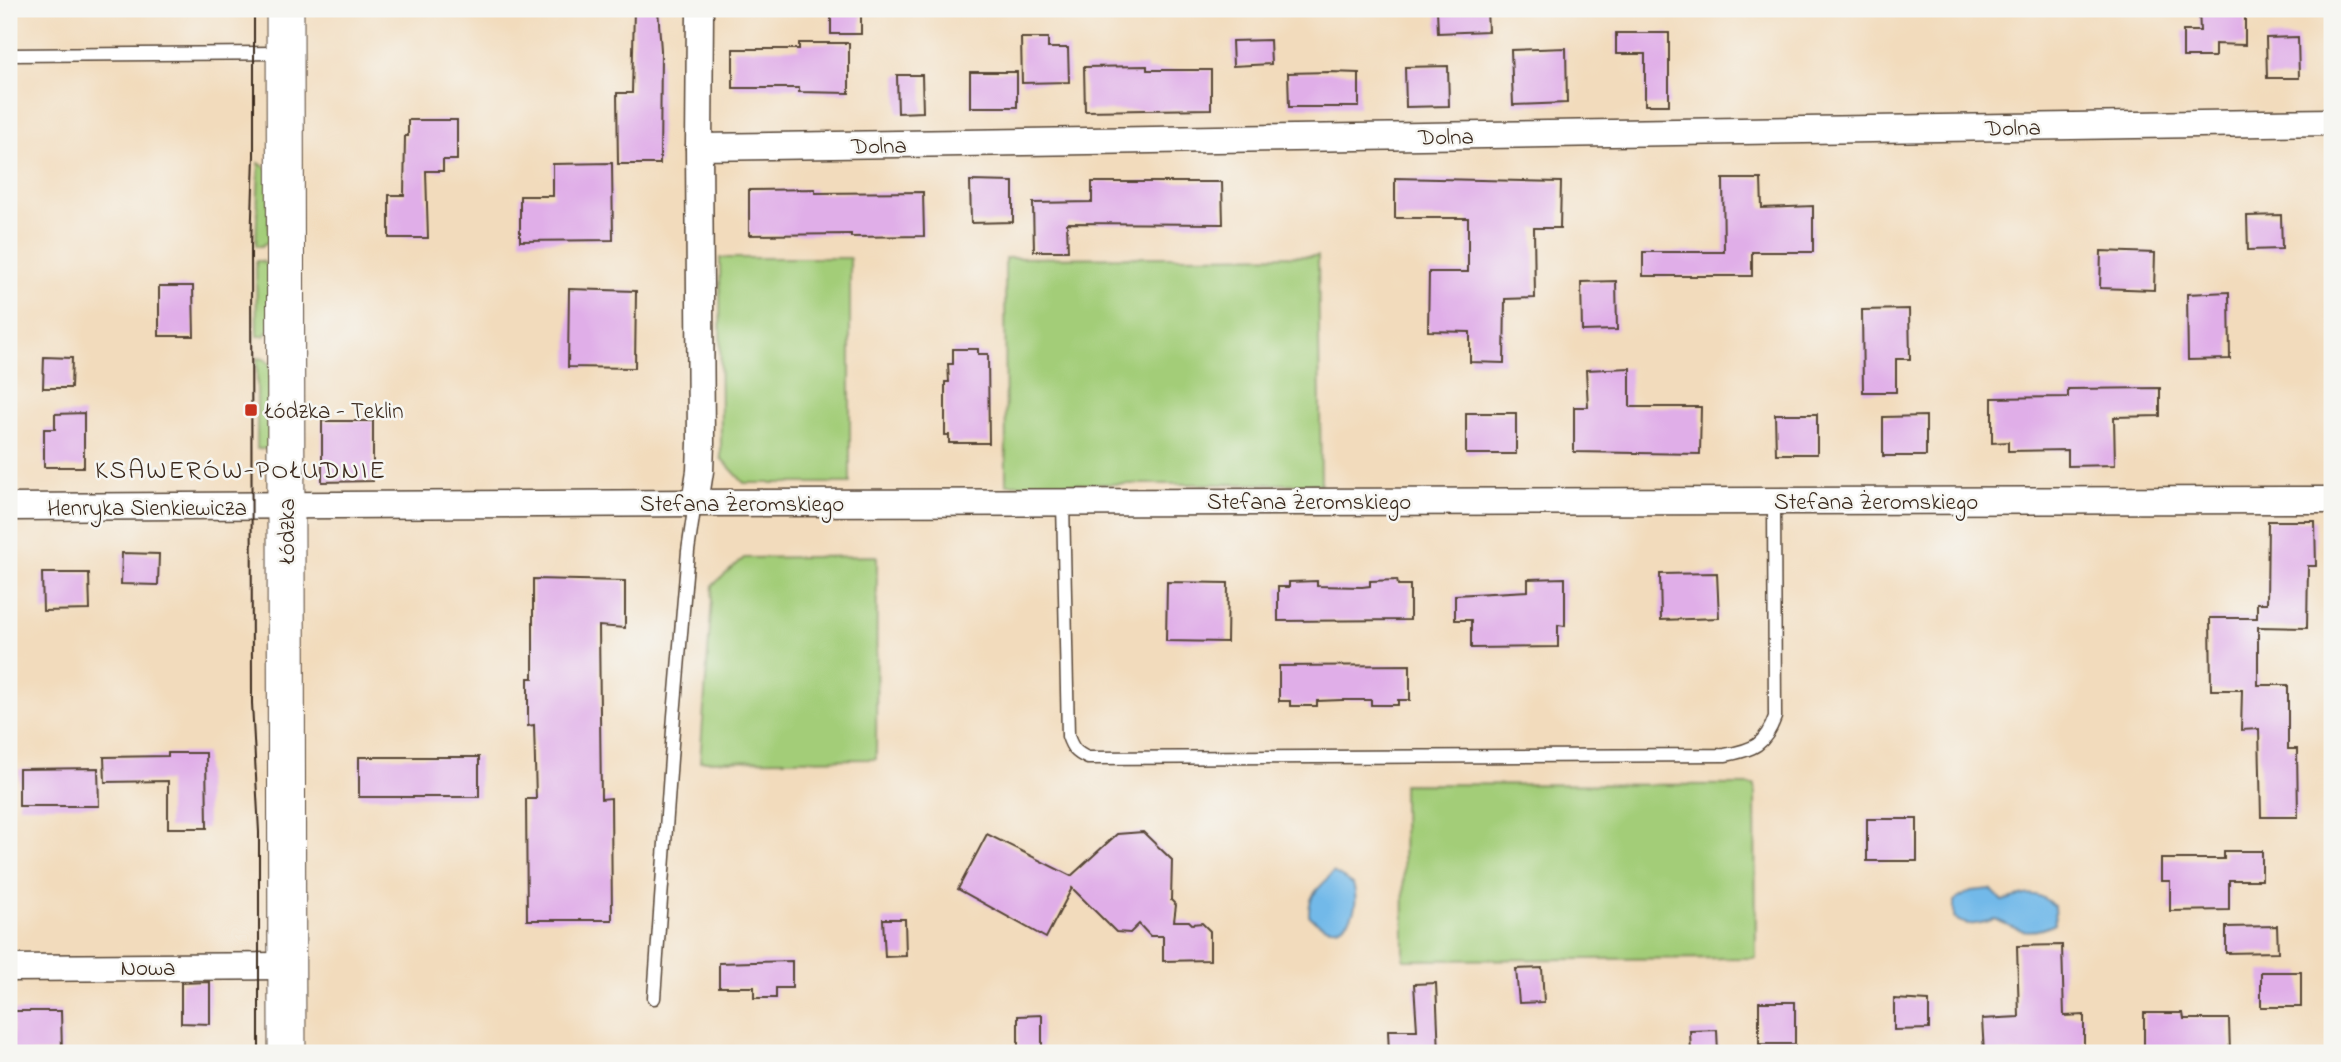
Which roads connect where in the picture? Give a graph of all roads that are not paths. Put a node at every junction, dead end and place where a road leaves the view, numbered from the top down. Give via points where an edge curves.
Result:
1 (285, 9) edge
2 (700, 9) edge
3 (285, 53) junction
4 (9, 55) edge
5 (2332, 121) edge
6 (699, 148) junction
7 (2332, 500) edge
8 (1774, 501) junction
9 (1063, 502) junction
10 (695, 503) junction
11 (286, 505) junction
12 (9, 507) edge
13 (287, 966) junction
14 (9, 968) edge
15 (654, 998) dead end
16 (286, 1053) edge

1 - 3 main road, Łódzka
2 - 6 street
3 - 4 lane
3 - 11 main road, Łódzka
5 - 6 street, Dolna
6 - 10 street via 701,443
7 - 8 street, Stefana Żeromskiego
8 - 9 street, Stefana Żeromskiego
8 - 9 lane via 1774,717 1769,734 1759,745 1742,752 1102,758 1078,754 1068,736
9 - 10 street, Stefana Żeromskiego
10 - 11 street, Stefana Żeromskiego
10 - 15 lane
11 - 12 street, Henryka Sienkiewicza
11 - 13 main road, Łódzka
13 - 14 street, Nowa
13 - 16 main road, Łódzka

